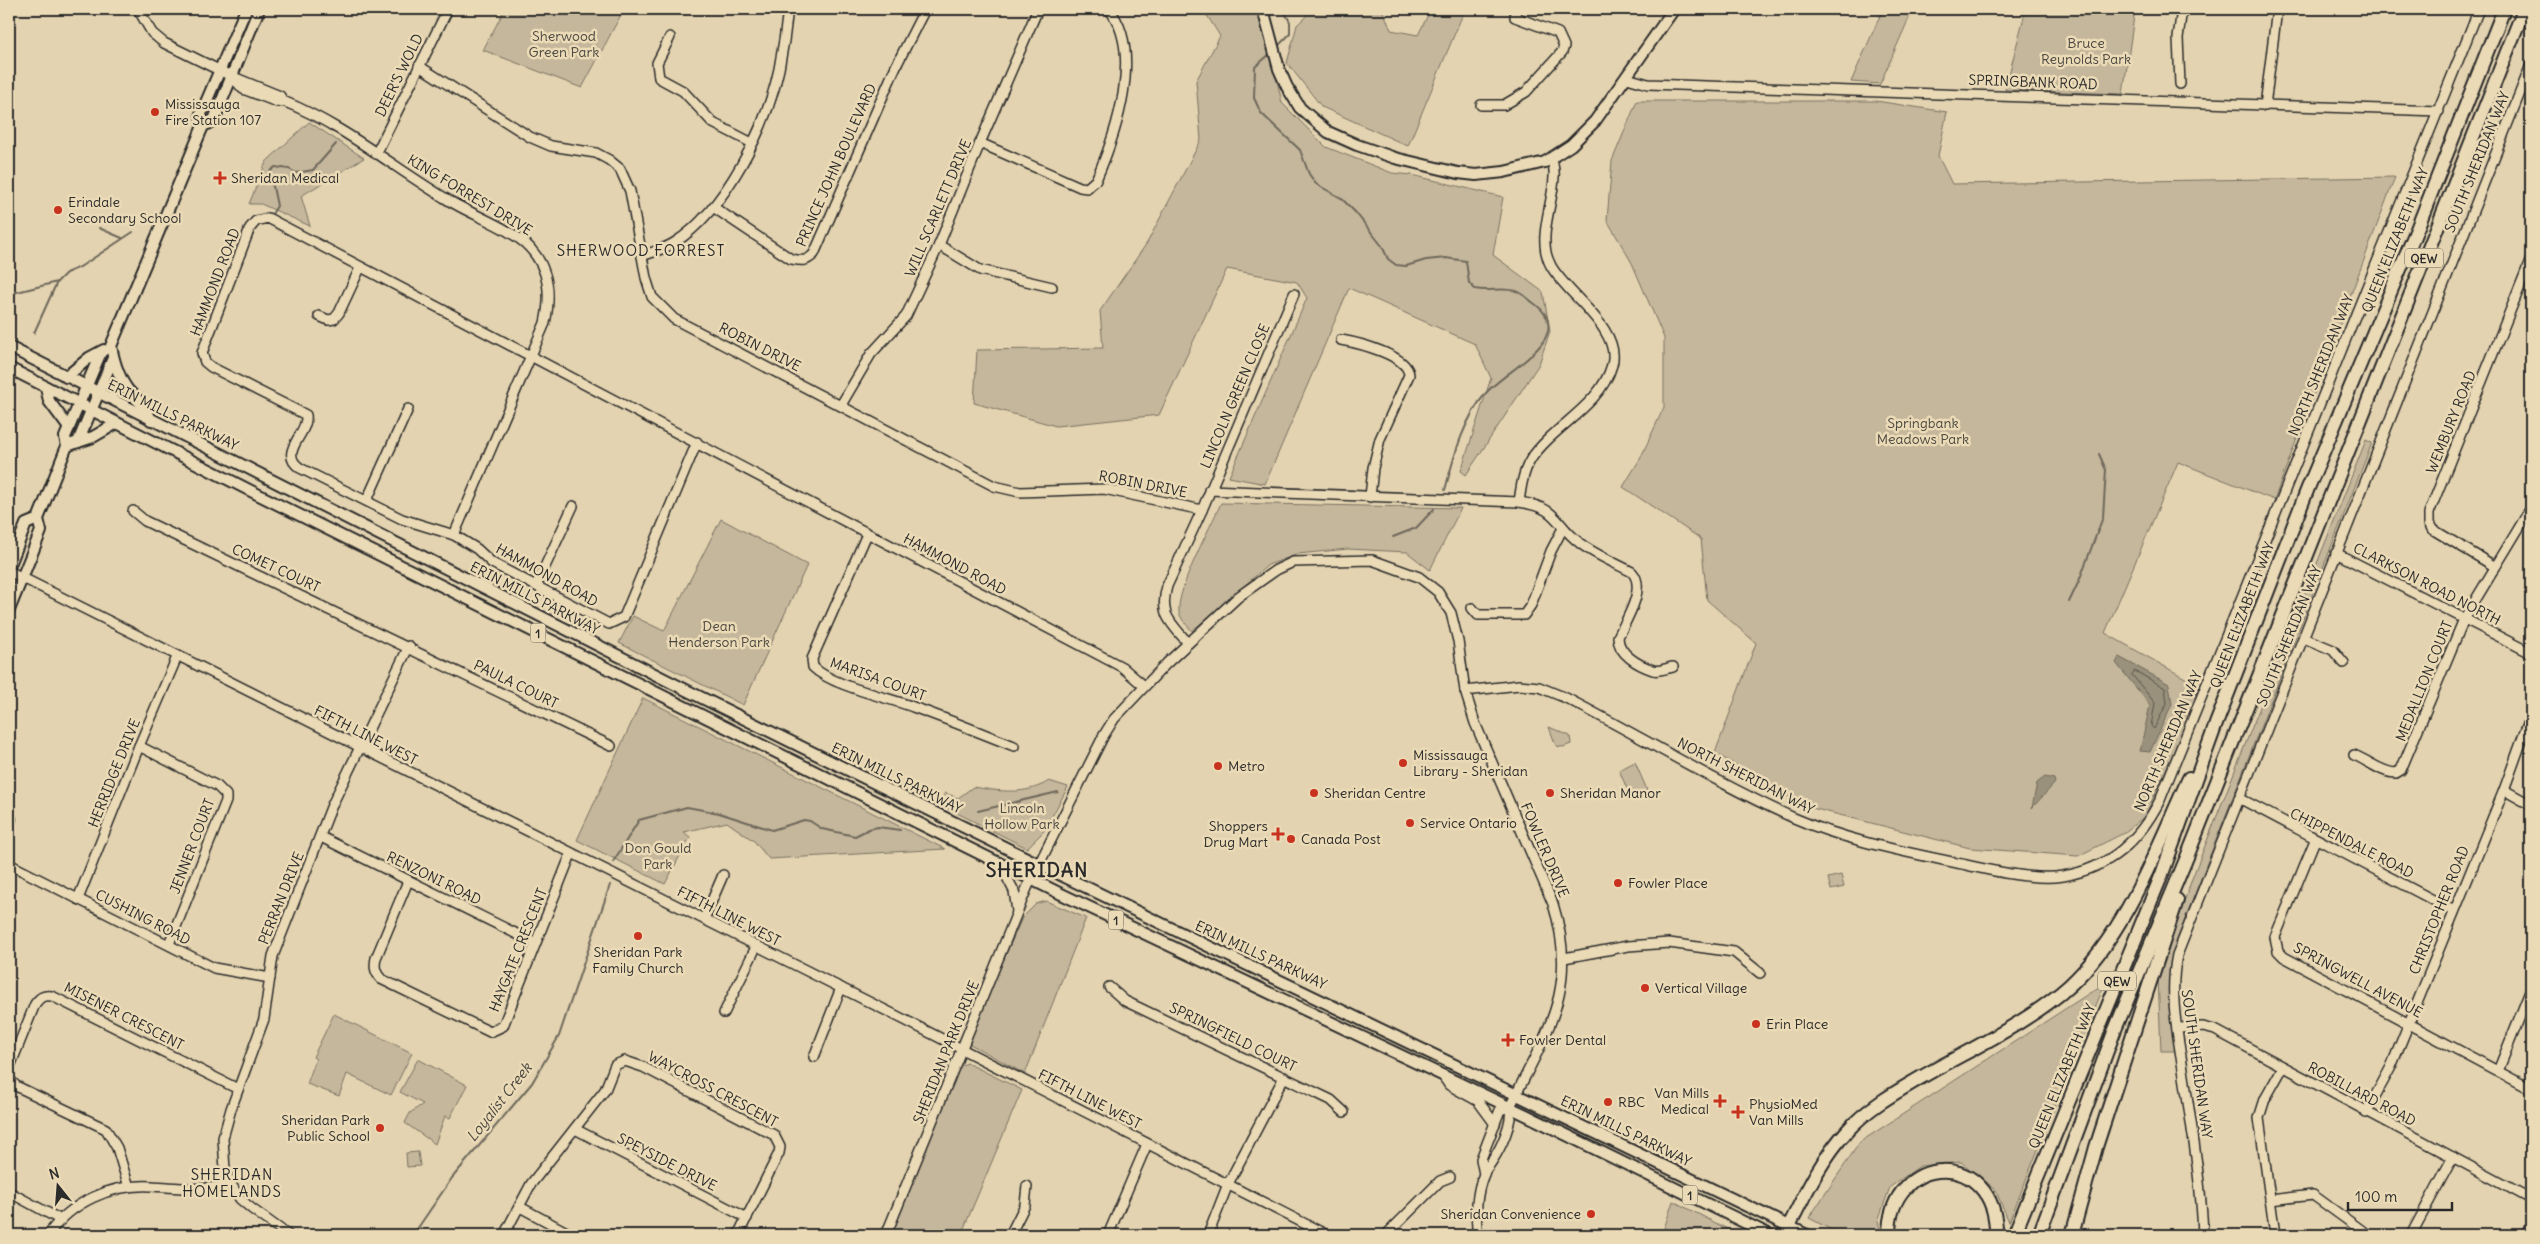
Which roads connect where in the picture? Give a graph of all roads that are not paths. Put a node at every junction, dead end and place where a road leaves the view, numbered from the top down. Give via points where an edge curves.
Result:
1 (138, 9) edge
2 (246, 9) edge
3 (259, 9) edge
4 (448, 9) edge
5 (788, 9) edge
6 (1038, 9) edge
7 (1109, 9) edge
8 (1262, 9) edge
9 (1516, 9) edge
10 (1674, 9) edge
11 (2182, 9) edge
12 (2277, 9) edge
13 (2479, 9) edge
14 (2504, 9) edge
15 (2524, 9) edge
16 (921, 10) edge
17 (670, 37) dead end
18 (2531, 65) edge
19 (419, 66) junction
20 (219, 71) junction
21 (232, 76) junction
22 (1627, 78) junction
23 (2180, 84) dead end
24 (1481, 105) dead end
25 (2265, 106) junction
26 (2439, 111) junction
27 (203, 126) junction
28 (752, 143) junction
29 (980, 143) junction
30 (376, 154) junction
31 (1548, 160) junction
32 (713, 207) junction
33 (938, 245) junction
34 (642, 256) junction
35 (2531, 259) edge
36 (360, 268) junction
37 (1052, 287) dead end
38 (1294, 294) dead end
39 (319, 316) dead end
40 (1341, 340) dead end
41 (111, 346) junction
42 (9, 347) edge
43 (101, 352) junction
44 (532, 357) junction
45 (113, 358) junction
46 (9, 368) edge
47 (66, 377) junction
48 (46, 387) junction
49 (86, 387) junction
50 (98, 393) junction
51 (79, 403) junction
52 (841, 405) junction
53 (92, 409) junction
54 (408, 409) dead end
55 (151, 420) junction
56 (117, 423) junction
57 (69, 428) junction
58 (78, 442) junction
59 (697, 442) junction
60 (67, 446) junction
61 (1209, 490) junction
62 (1370, 497) junction
63 (367, 500) junction
64 (1519, 502) junction
65 (573, 506) dead end
66 (2531, 508) edge
67 (1202, 510) junction
68 (133, 511) dead end
69 (38, 519) junction
70 (1563, 528) junction
71 (867, 534) junction
72 (454, 535) junction
73 (2336, 553) junction
74 (2494, 566) junction
75 (9, 569) edge
76 (22, 577) junction
77 (536, 586) junction
78 (1472, 608) dead end
79 (9, 610) edge
80 (2464, 619) junction
81 (2304, 638) junction
82 (1188, 643) junction
83 (409, 646) junction
84 (2531, 653) edge
85 (177, 657) junction
86 (2344, 663) dead end
87 (1672, 668) dead end
88 (1144, 686) junction
89 (1465, 691) junction
90 (2531, 715) edge
91 (2216, 724) junction
92 (139, 746) junction
93 (612, 746) dead end
94 (1014, 746) dead end
95 (360, 748) junction
96 (2354, 755) dead end
97 (2504, 790) junction
98 (2239, 798) junction
99 (2531, 806) edge
100 (321, 837) junction
101 (2315, 840) junction
102 (571, 854) junction
103 (2187, 857) junction
104 (999, 862) junction
105 (9, 864) edge
106 (1039, 864) junction
107 (723, 874) dead end
108 (1032, 878) junction
109 (408, 881) junction
110 (78, 899) junction
111 (2454, 911) junction
112 (1017, 912) junction
113 (704, 919) junction
114 (535, 943) junction
115 (169, 944) junction
116 (757, 946) junction
117 (1564, 958) junction
118 (1760, 973) dead end
119 (270, 978) junction
120 (1109, 987) dead end
121 (841, 988) junction
122 (2531, 989) edge
123 (724, 1013) dead end
124 (2408, 1023) junction
125 (2177, 1028) junction
126 (963, 1049) junction
127 (814, 1057) dead end
128 (2283, 1066) junction
129 (9, 1068) edge
130 (2498, 1071) junction
131 (1443, 1076) junction
132 (1284, 1077) junction
133 (9, 1079) edge
134 (238, 1089) junction
135 (2531, 1089) edge
136 (1517, 1094) junction
137 (1510, 1107) junction
138 (1344, 1112) dead end
139 (2366, 1113) junction
140 (1494, 1124) junction
141 (575, 1129) junction
142 (1147, 1144) junction
143 (2453, 1157) junction
144 (1484, 1174) junction
145 (1450, 1177) dead end
146 (231, 1184) junction
147 (1228, 1184) junction
148 (129, 1186) junction
149 (1027, 1186) dead end
150 (9, 1192) edge
151 (2531, 1199) edge
152 (2270, 1200) junction
153 (520, 1207) junction
154 (747, 1218) junction
155 (62, 1220) junction
156 (2531, 1226) edge
157 (1787, 1230) edge
158 (48, 1235) edge
159 (288, 1235) edge
160 (504, 1235) edge
161 (572, 1235) edge
162 (738, 1235) edge
163 (886, 1235) edge
164 (1010, 1235) edge
165 (1108, 1235) edge
166 (1208, 1235) edge
167 (1327, 1235) edge
168 (1386, 1235) edge
169 (1478, 1235) edge
170 (1770, 1235) edge
171 (1807, 1235) edge
172 (1890, 1235) edge
173 (1996, 1235) edge
174 (2014, 1235) edge
175 (2039, 1235) edge
176 (2072, 1235) edge
177 (2203, 1235) edge
178 (2275, 1235) edge
179 (2368, 1235) edge
180 (2411, 1235) edge
181 (2525, 1235) edge

1 - 20 street, KING FORREST DRIVE via 152,33 164,43
2 - 20 main road
3 - 21 main road
4 - 19 street, DEER'S WOLD
5 - 28 street via 779,70
6 - 29 street, WILL SCARLETT DRIVE
7 - 29 street via 1125,46 1125,77 1111,145 1096,180 1087,188 1080,187
8 - 31 main road via 1287,87 1300,108 1328,132 1395,158 1452,172 1504,172
9 - 24 street via 1515,17 1558,33 1564,46 1562,52 1526,92 1504,105
10 - 22 main road
11 - 23 street via 2178,38
12 - 25 street
13 - 26 street, NORTH SHERIDAN WAY
14 - 91 highway, QUEEN ELIZABETH WAY / QEW via 2417,230 2308,488
15 - 103 highway, QEW
16 - 32 street, PRINCE JOHN BOULEVARD via 814,254 808,260 791,259
17 - 28 street via 657,63 659,78 684,91 713,123
18 - 73 street, SOUTH SHERIDAN WAY
19 - 30 street, DEER'S WOLD
19 - 34 street, ROBIN DRIVE via 530,136 551,146 596,153 615,165 630,191
20 - 21 street, KING FORREST DRIVE
20 - 27 main road via 201,114
21 - 27 main road via 214,120
21 - 30 street, KING FORREST DRIVE via 326,120
22 - 25 street, SPRINGBANK ROAD via 1648,84
22 - 31 main road via 1571,145
25 - 26 street, SPRINGBANK ROAD
26 - 89 street, NORTH SHERIDAN WAY via 2164,792 2148,824 2115,856 2076,873 2046,877 1911,853 1837,834 1795,818 1566,698 1539,687 1519,685
27 - 41 main road
28 - 32 street
29 - 33 street, WILL SCARLETT DRIVE
30 - 44 street, KING FORREST DRIVE via 449,201 522,240 531,249 549,284 549,306
31 - 64 street via 1554,175 1545,250 1550,265 1610,338 1614,354 1606,381 1582,410 1531,459 1524,473
32 - 34 street via 687,234
33 - 37 street via 980,270
33 - 52 street, WILL SCARLETT DRIVE via 906,316 871,354
34 - 52 street, ROBIN DRIVE via 652,297 674,319
35 - 74 street, WEMBURY ROAD via 2429,513 2432,530
36 - 39 street via 334,318 328,320
36 - 44 street, HAMMOND ROAD
36 - 63 street, HAMMOND ROAD via 273,220 258,220 250,228 202,353 211,367 303,412 306,421 291,452 295,464
38 - 61 street, LINCOLN GREEN CLOSE
40 - 62 street via 1360,343 1399,360 1409,371 1380,439
41 - 43 main road
41 - 45 main road
42 - 47 main road, ERIN MILLS PARKWAY / 1
43 - 47 main road
43 - 49 main road
44 - 59 street, HAMMOND ROAD
44 - 72 street, KING FORREST DRIVE
45 - 50 main road
45 - 55 main road via 125,385 147,407
46 - 48 main road, ERIN MILLS PARKWAY / 1
47 - 49 main road, ERIN MILLS PARKWAY / 1
48 - 51 main road, ERIN MILLS PARKWAY / 1
48 - 57 main road via 49,401
49 - 50 main road, ERIN MILLS PARKWAY / 1
49 - 51 main road
50 - 53 main road
50 - 55 main road, ERIN MILLS PARKWAY / 1
51 - 53 main road, ERIN MILLS PARKWAY / 1
51 - 57 main road
52 - 67 street, ROBIN DRIVE via 994,486 1020,492 1104,489
53 - 56 main road, ERIN MILLS PARKWAY / 1
53 - 58 main road
54 - 63 street
55 - 106 main road, ERIN MILLS PARKWAY / 1
56 - 58 main road
56 - 104 main road, ERIN MILLS PARKWAY / 1
57 - 60 main road via 65,437
58 - 60 main road
59 - 71 street, HAMMOND ROAD
59 - 77 street, HAMMOND ROAD via 621,620 609,624
60 - 69 main road
61 - 62 street
61 - 67 street, LINCOLN GREEN CLOSE
62 - 64 street
63 - 72 street, HAMMOND ROAD via 402,519
64 - 70 street via 1548,510
65 - 77 street
66 - 74 street, MEDALLION COURT
67 - 82 street, LINCOLN GREEN CLOSE via 1164,599 1166,615
68 - 83 street, COMET COURT via 146,521
69 - 75 main road via 26,524
69 - 76 main road via 41,531
70 - 78 street via 1551,550 1531,605 1524,614 1478,615
70 - 87 street via 1591,551 1637,577 1638,591 1618,637 1621,650 1654,671
71 - 88 street, HAMMOND ROAD via 1122,667
71 - 94 street, MARISA COURT via 812,659 813,667 821,674 854,687 913,706
72 - 77 street, HAMMOND ROAD via 492,563
73 - 80 street, CLARKSON ROAD NORTH
73 - 81 street, SOUTH SHERIDAN WAY
74 - 80 street, MEDALLION COURT
75 - 76 street, FIFTH LINE WEST
76 - 79 main road
76 - 85 street, FIFTH LINE WEST
80 - 84 street, CLARKSON ROAD NORTH
80 - 96 street, MEDALLION COURT via 2401,770 2390,773
81 - 86 street via 2332,650
81 - 98 street, SOUTH SHERIDAN WAY
82 - 88 street, FOWLER DRIVE
82 - 89 street, FOWLER DRIVE via 1238,597 1293,562 1372,560 1419,577 1438,592 1451,613
83 - 93 street, PAULA COURT
83 - 95 street, PERRAN DRIVE
85 - 92 street, HERRIDGE DRIVE
85 - 95 street, FIFTH LINE WEST
88 - 106 street, SHERIDAN PARK DRIVE via 1114,719
89 - 117 street, FOWLER DRIVE via 1475,723 1554,904 1562,931
90 - 97 street, CHRISTOPHER ROAD
91 - 157 highway via 2114,930 2082,973 2050,1001 1871,1109 1829,1152
91 - 174 highway, QUEEN ELIZABETH WAY / QEW via 2162,874
92 - 110 street, HERRIDGE DRIVE
92 - 115 street, JENNER COURT via 218,786 226,795
95 - 100 street, PERRAN DRIVE
95 - 102 street, FIFTH LINE WEST
97 - 99 street
97 - 111 street, CHRISTOPHER ROAD
98 - 101 street, CHIPPENDALE ROAD
98 - 125 street, SOUTH SHERIDAN WAY via 2176,955 2172,992
100 - 109 street, RENZONI ROAD
100 - 119 street, PERRAN DRIVE via 273,956
101 - 111 street, CHIPPENDALE ROAD
101 - 124 street, SPRINGWELL AVENUE via 2275,937 2278,951
102 - 113 street, FIFTH LINE WEST
102 - 114 street, HAYGATE CRESCENT
103 - 175 highway, QEW via 2114,1032
103 - 176 highway via 2186,874 2096,1147
104 - 108 main road, ERIN MILLS PARKWAY / 1
104 - 112 street via 1014,891
105 - 110 street, CUSHING ROAD
106 - 108 street, SHERIDAN PARK DRIVE
106 - 136 main road, ERIN MILLS PARKWAY / 1
107 - 113 street
108 - 112 street, SHERIDAN PARK DRIVE
108 - 131 main road, ERIN MILLS PARKWAY / 1
109 - 114 street, RENZONI ROAD
109 - 114 street, HAYGATE CRESCENT via 376,958 376,973 381,979 485,1031 495,1031 503,1026
110 - 115 street, CUSHING ROAD
111 - 124 street, CHRISTOPHER ROAD
112 - 126 street, SHERIDAN PARK DRIVE
113 - 116 street, FIFTH LINE WEST
115 - 119 street, CUSHING ROAD via 214,968
116 - 121 street, FIFTH LINE WEST
116 - 123 street
117 - 118 street via 1628,946 1669,943 1734,952
117 - 136 street, FOWLER DRIVE via 1557,1010
119 - 134 street, PERRAN DRIVE via 264,1019
120 - 132 street, SPRINGFIELD COURT via 1125,1001
121 - 126 street, FIFTH LINE WEST
121 - 127 street
122 - 130 street
124 - 130 street, SPRINGWELL AVENUE
124 - 139 street, CHRISTOPHER ROAD via 2391,1067
125 - 128 street, ROBILLARD ROAD via 2215,1030
125 - 177 street, SOUTH SHERIDAN WAY via 2198,1169
126 - 142 street, FIFTH LINE WEST
126 - 163 street, SHERIDAN PARK DRIVE
128 - 139 street, ROBILLARD ROAD
128 - 152 street via 2265,1099 2259,1118
129 - 134 street, MISENER CRESCENT via 35,1004 46,995
130 - 135 street, SPRINGWELL AVENUE
131 - 137 main road, ERIN MILLS PARKWAY / 1
131 - 140 street via 1449,1085 1478,1101
132 - 138 street, SPRINGFIELD COURT via 1331,1100
132 - 147 street
133 - 148 street via 16,1086 106,1129 117,1148
134 - 146 street, PERRAN DRIVE via 223,1138 225,1170
136 - 137 street, FOWLER DRIVE
136 - 157 main road, ERIN MILLS PARKWAY / 1
137 - 140 street via 1500,1110
137 - 144 street via 1512,1116
137 - 170 main road, ERIN MILLS PARKWAY / 1
139 - 143 street, ROBILLARD ROAD
140 - 144 street via 1481,1159
141 - 153 street, WAYCROSS CRESCENT via 531,1184
141 - 154 street, SPEYSIDE DRIVE
141 - 154 street, WAYCROSS CRESCENT via 605,1090 615,1065 626,1061 774,1134 780,1147
142 - 147 street, FIFTH LINE WEST
142 - 165 street
143 - 151 street, ROBILLARD ROAD
143 - 180 street
144 - 169 street via 1477,1206
145 - 168 street via 1440,1181
146 - 148 street via 210,1189
146 - 159 street, PERRAN DRIVE via 240,1199
147 - 166 street
147 - 167 street, FIFTH LINE WEST
148 - 155 street via 80,1204
149 - 164 street via 1025,1205
150 - 155 street
152 - 178 street
152 - 179 street via 2313,1195
153 - 160 street, WAYCROSS CRESCENT
153 - 161 street
154 - 162 street, WAYCROSS CRESCENT
155 - 158 street
156 - 181 street
157 - 171 main road, ERIN MILLS PARKWAY / 1
172 - 173 highway via 1889,1218 1901,1192 1922,1175 1936,1172 1954,1172 1970,1178 1982,1188 1994,1208

